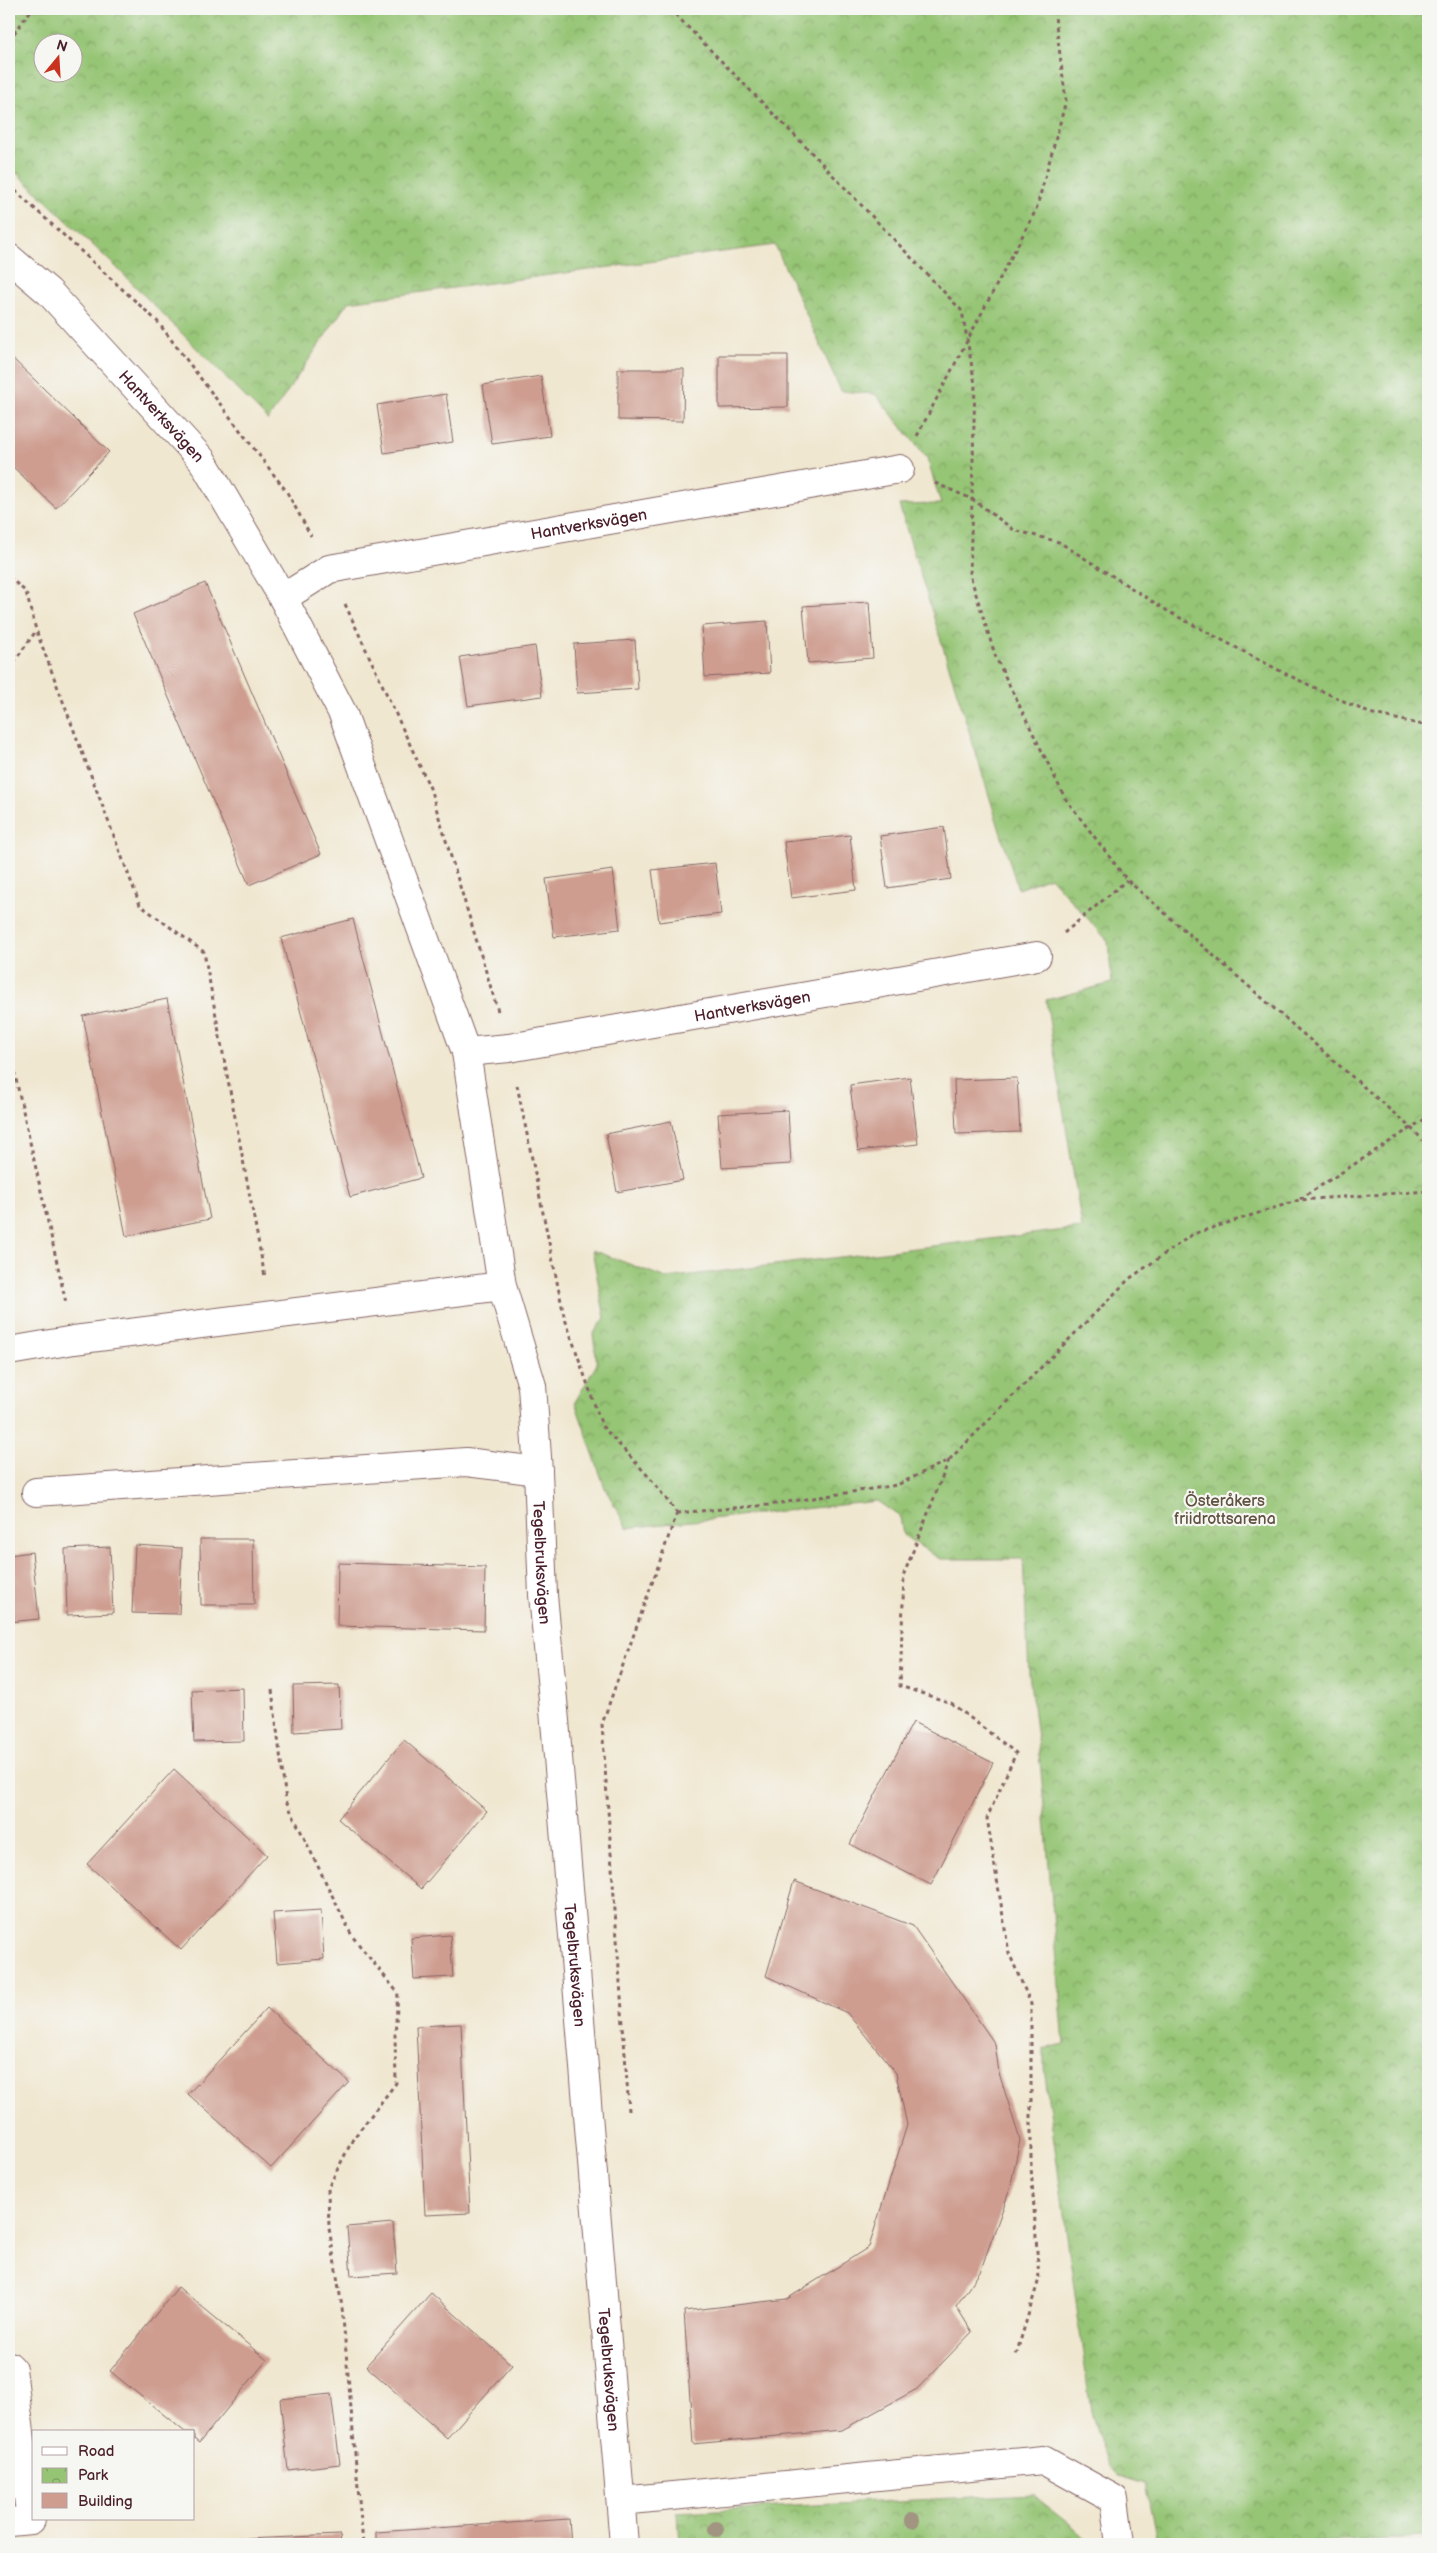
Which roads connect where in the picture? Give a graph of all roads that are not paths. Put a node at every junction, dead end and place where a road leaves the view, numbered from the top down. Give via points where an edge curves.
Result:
1 (9, 258) edge
2 (900, 469) road end
3 (283, 598) junction
4 (1037, 956) road end
5 (466, 1052) junction
6 (502, 1286) junction
7 (9, 1351) edge
8 (532, 1386) joint
9 (538, 1471) junction
10 (36, 1492) dead end
11 (9, 2366) edge
12 (621, 2501) junction
13 (9, 2522) edge
14 (624, 2544) edge
15 (1120, 2544) edge

1 - 3 street, Hantverksvägen via 49,292 202,460
2 - 3 street, Hantverksvägen via 329,569
3 - 5 street, Hantverksvägen via 343,714
4 - 5 street, Hantverksvägen via 519,1047
5 - 6 street, Hantverksvägen
6 - 7 street
6 - 8 street, Hantverksvägen
8 - 9 street, Tegelbruksvägen
9 - 10 street via 466,1462
9 - 12 street, Tegelbruksvägen via 543,1595
11 - 13 street via 12,2369 31,2520
12 - 14 street, Tegelbruksvägen
12 - 15 street via 1043,2460 1114,2499

